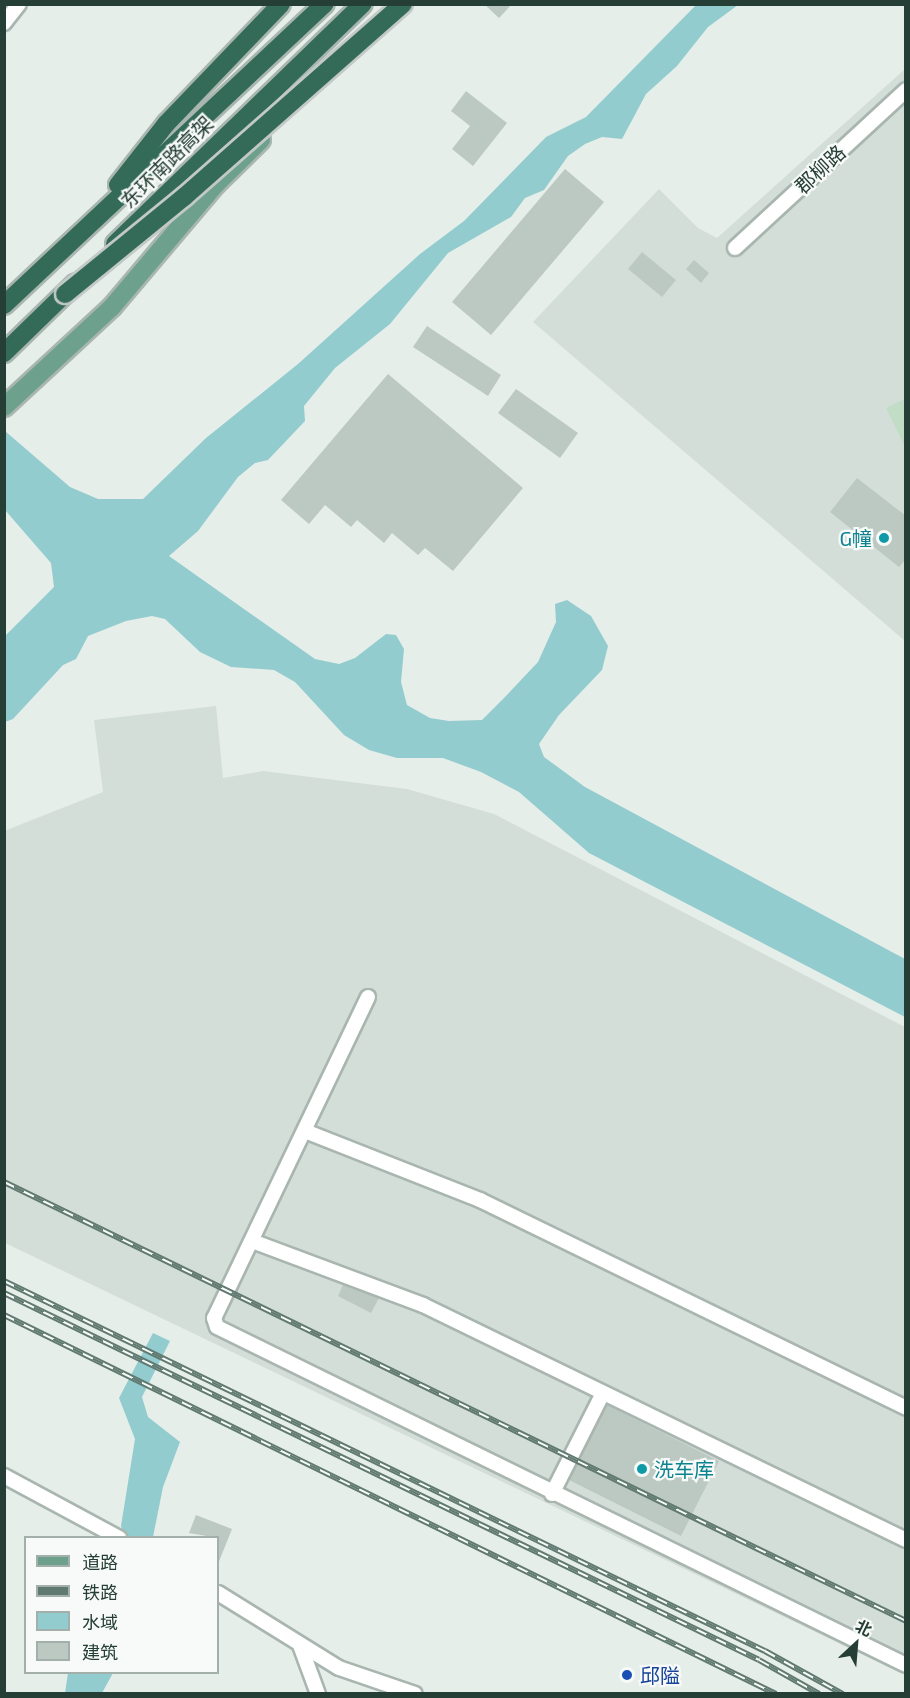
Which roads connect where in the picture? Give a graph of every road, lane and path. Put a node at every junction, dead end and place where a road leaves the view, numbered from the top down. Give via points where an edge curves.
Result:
1 (19, 4) edge
2 (281, 4) edge
3 (325, 4) edge
4 (333, 4) edge
5 (363, 4) edge
6 (401, 4) edge
7 (4, 23) edge
8 (906, 90) edge
9 (85, 229) junction
10 (735, 248) dead end
11 (64, 294) junction
12 (4, 305) edge
13 (4, 313) edge
14 (4, 353) edge
15 (4, 406) edge
16 (368, 997) dead end
17 (304, 1131) junction
18 (252, 1241) junction
19 (603, 1393) junction
20 (906, 1407) edge
21 (4, 1476) edge
22 (552, 1494) junction
23 (115, 1536) edge
24 (906, 1540) edge
25 (219, 1594) edge
26 (300, 1645) junction
27 (906, 1665) edge
28 (318, 1694) edge
29 (415, 1694) edge

1 - 7 street
2 - 9 highway via 166,124
3 - 9 highway, 东环南路高架
4 - 13 main road
5 - 11 highway, 东环南路高架, bridge
6 - 11 highway, bridge via 183,197
6 - 15 main road via 216,184 112,307
8 - 10 street, 郡柳路
9 - 12 highway, 东环南路高架
11 - 14 highway, 东环南路高架
16 - 17 street
17 - 18 street
17 - 20 street via 480,1200
18 - 19 street via 413,1301
18 - 22 street via 214,1318 217,1327
19 - 22 street
19 - 24 street
21 - 23 street
22 - 27 street
25 - 26 street
26 - 28 street
26 - 29 street via 339,1668

